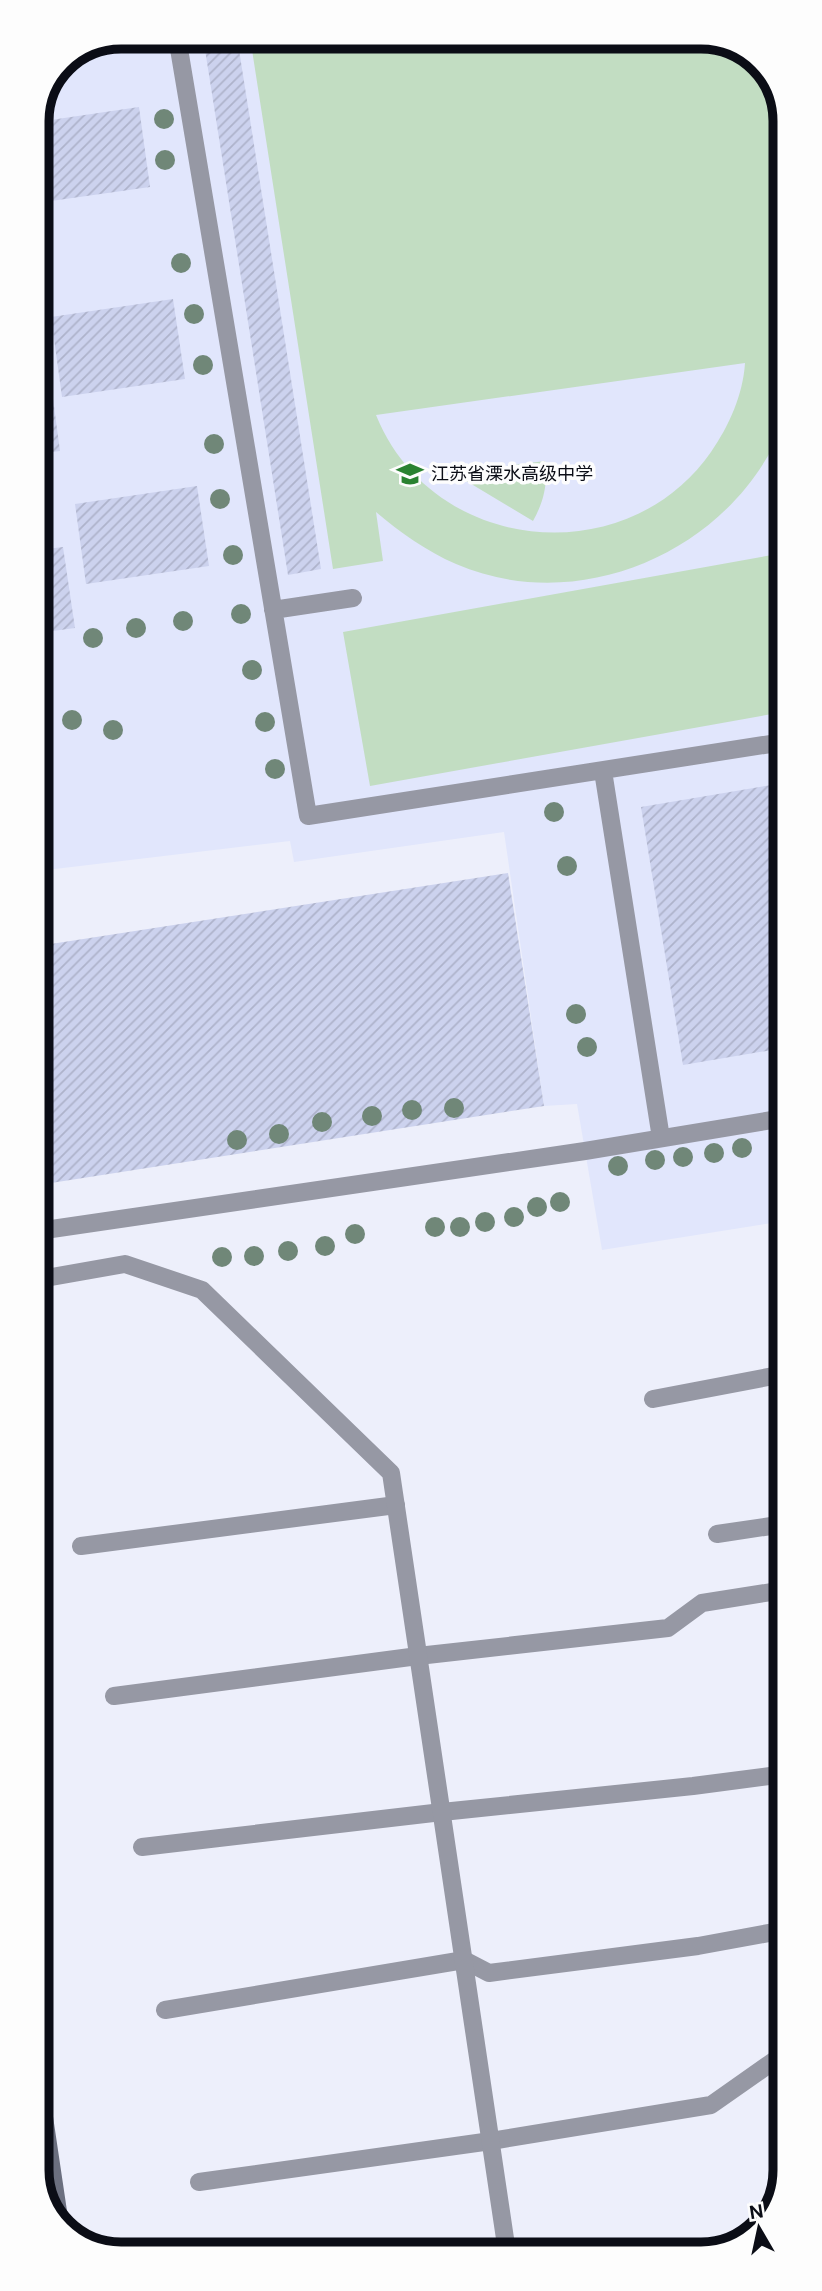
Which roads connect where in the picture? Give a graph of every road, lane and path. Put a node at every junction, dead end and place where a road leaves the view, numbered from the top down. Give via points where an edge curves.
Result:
1 (179, 49) edge
2 (353, 598) dead end
3 (273, 610) junction
4 (773, 744) edge
5 (603, 771) junction
6 (773, 1120) edge
7 (661, 1138) junction
8 (49, 1229) edge
9 (49, 1277) edge
10 (773, 1376) edge
11 (653, 1399) dead end
12 (396, 1505) junction
13 (773, 1526) edge
14 (717, 1534) dead end
15 (81, 1546) dead end
16 (773, 1592) edge
17 (418, 1656) junction
18 (114, 1696) dead end
19 (773, 1776) edge
20 (442, 1812) junction
21 (142, 1847) dead end
22 (773, 1932) edge
23 (464, 1960) junction
24 (165, 2010) dead end
25 (773, 2061) edge
26 (491, 2141) junction
27 (49, 2151) edge
28 (199, 2182) dead end
29 (56, 2200) edge
30 (506, 2242) edge

1 - 3 street
2 - 3 street
3 - 5 street via 308,816
4 - 5 street
5 - 7 street
6 - 7 street
7 - 8 street
9 - 12 street via 125,1264 202,1290 391,1473
10 - 11 street
12 - 15 street
12 - 17 street
13 - 14 street
16 - 17 street via 702,1603 668,1628
17 - 18 street
17 - 20 street
19 - 20 street
20 - 21 street
20 - 23 street
22 - 23 street via 489,1973
23 - 24 street
23 - 26 street
25 - 26 street via 711,2105
26 - 28 street
26 - 30 street
27 - 29 street

